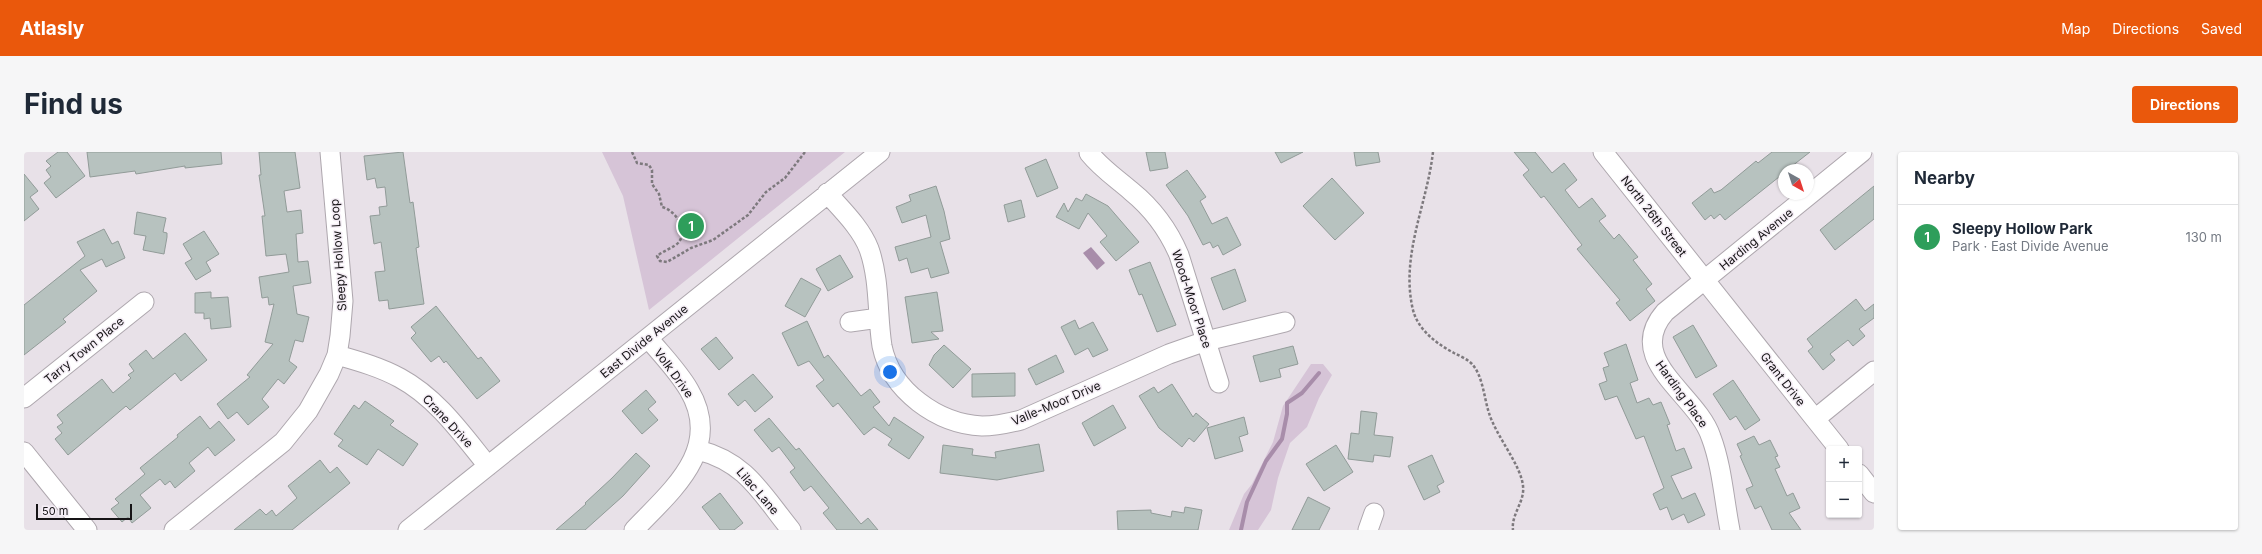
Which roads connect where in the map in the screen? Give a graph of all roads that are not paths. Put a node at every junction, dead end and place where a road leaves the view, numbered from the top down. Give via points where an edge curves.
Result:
1 (330, 152) edge
2 (880, 152) edge
3 (1603, 152) edge
4 (1862, 152) edge
5 (1090, 153) dead end
6 (827, 193) junction
7 (1704, 280) junction
8 (144, 302) dead end
9 (879, 318) junction
10 (850, 322) dead end
11 (1285, 322) dead end
12 (648, 338) junction
13 (1206, 341) junction
14 (337, 354) junction
15 (1874, 371) edge
16 (1219, 383) dead end
17 (24, 398) edge
18 (1814, 419) junction
19 (1836, 446) edge
20 (698, 450) junction
21 (24, 452) edge
22 (488, 466) junction
23 (1862, 478) edge
24 (1874, 493) edge
25 (87, 530) edge
26 (174, 530) edge
27 (408, 530) edge
28 (634, 530) edge
29 (791, 530) edge
30 (1730, 530) edge

1 - 14 street, Sleepy Hollow Loop via 343,285 343,319
2 - 6 street, East Divide Avenue
3 - 7 street, North 26th Street
4 - 7 street, Harding Avenue
5 - 13 street, Wood-Moor Place via 1103,170 1150,208 1165,228 1179,255
6 - 9 street, Valle-Moor Drive via 856,228 868,248 875,271
6 - 12 street, East Divide Avenue
7 - 18 street, Grant Drive
7 - 30 street, Harding Place via 1659,319 1651,338 1651,348 1660,367 1703,420 1711,436
8 - 17 street, Tarry Town Place
9 - 10 street
9 - 13 street, Valle-Moor Drive via 886,357 896,377 911,395 943,417 982,426 1021,420 1151,361
11 - 13 street, Valle-Moor Drive
12 - 20 street, Volk Drive via 682,380 695,402 700,427
12 - 22 street, East Divide Avenue
13 - 16 street, Wood-Moor Place
14 - 22 street, Crane Drive via 381,370 415,387 449,419
14 - 26 street, Sleepy Hollow Loop via 320,393 283,442
15 - 18 street
18 - 19 street, Grant Drive
20 - 28 street, Volk Drive via 681,480
20 - 29 street, Lilac Lane via 738,467
21 - 25 street
22 - 27 street, East Divide Avenue
23 - 24 street

